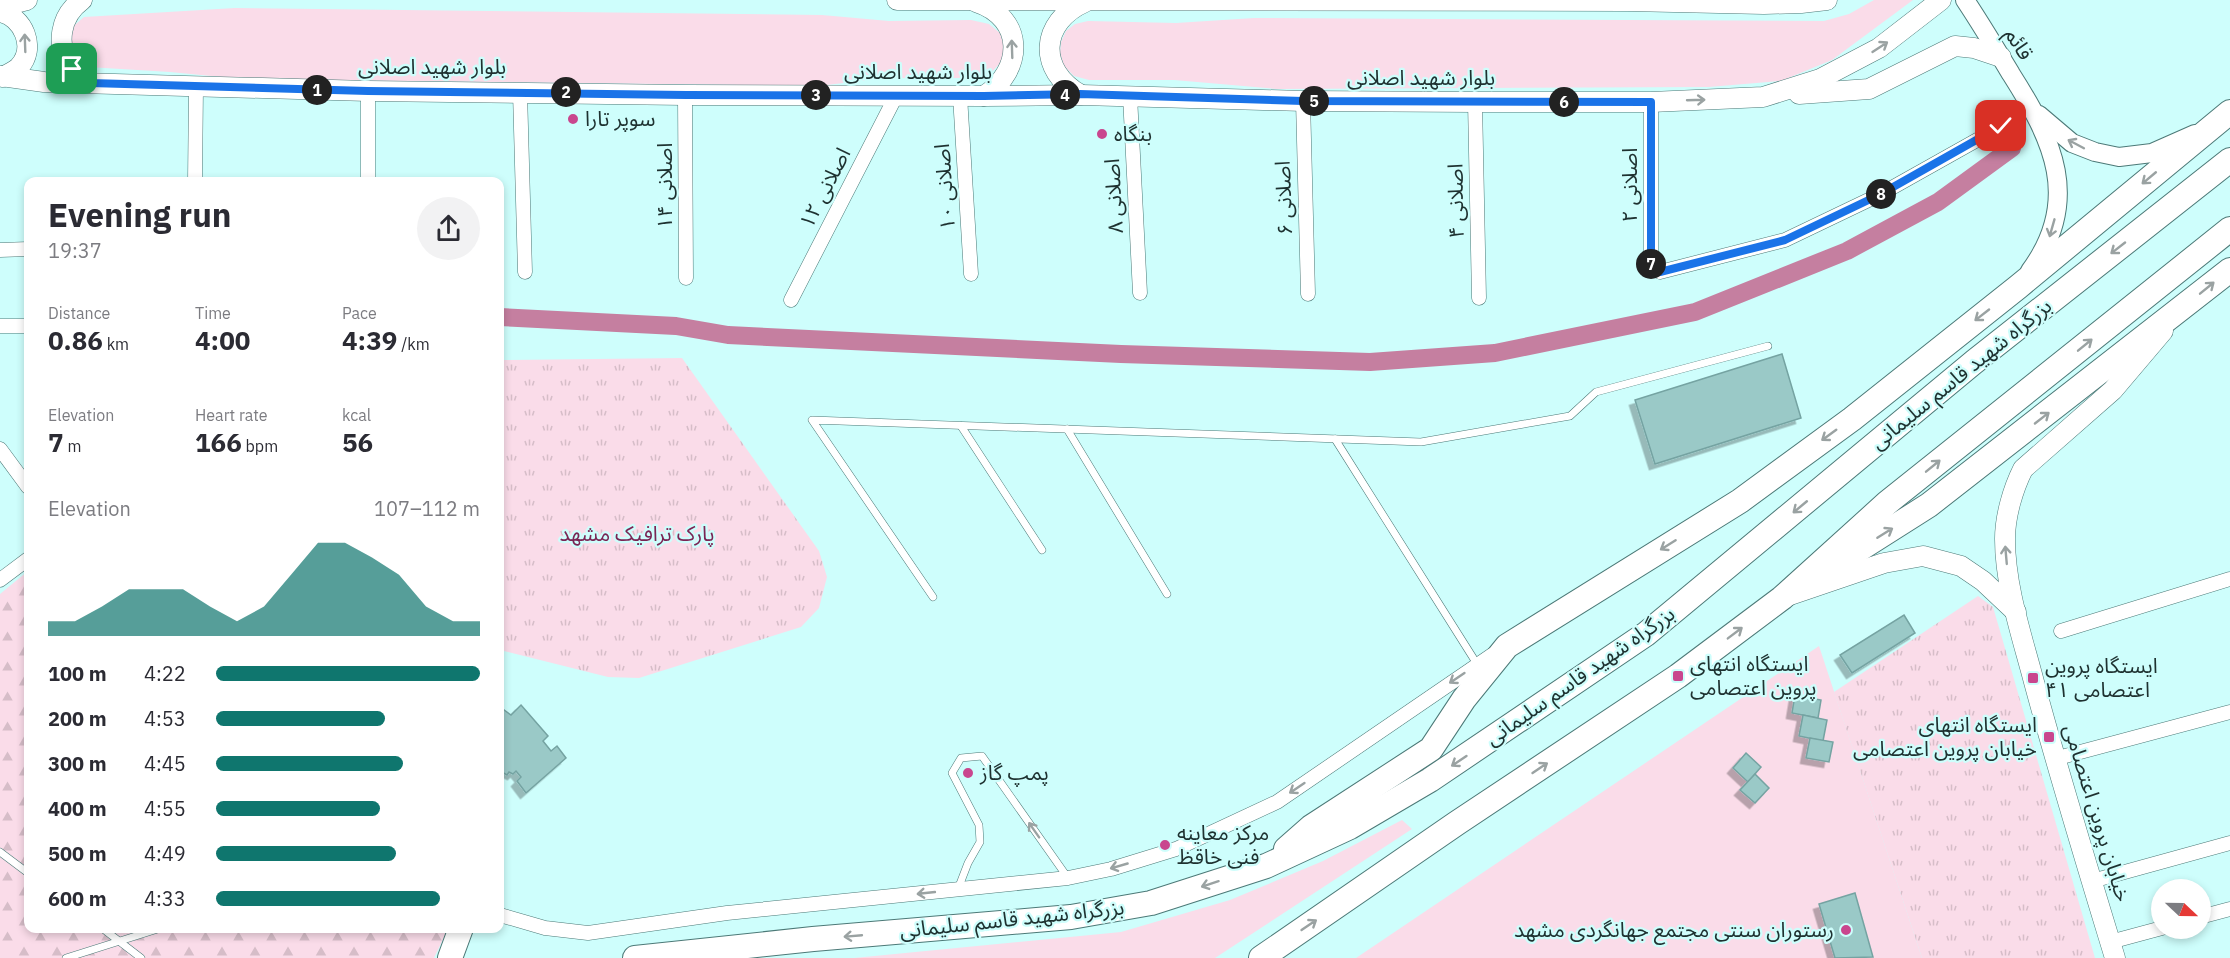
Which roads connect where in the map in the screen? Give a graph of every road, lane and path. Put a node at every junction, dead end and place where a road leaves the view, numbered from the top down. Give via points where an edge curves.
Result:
1 (27, 0) edge
2 (82, 0) edge
3 (897, 0) edge
4 (972, 0) edge
5 (1827, 0) edge
6 (1941, 0) edge
7 (1965, 0) edge
8 (1036, 1) edge
9 (1222, 1) edge
10 (1510, 1) edge
11 (1628, 1) edge
12 (1085, 2) junction
13 (0, 10) edge
14 (2001, 57) junction
15 (2, 77) edge
16 (90, 83) junction
17 (196, 87) junction
18 (368, 91) junction
19 (520, 92) junction
20 (1080, 94) junction
21 (686, 95) junction
22 (896, 96) junction
23 (960, 96) junction
24 (984, 96) junction
25 (1130, 96) junction
26 (1763, 97) junction
27 (1303, 101) junction
28 (1475, 102) junction
29 (1651, 102) junction
30 (2035, 112) junction
31 (2230, 112) edge
32 (2001, 126) dead end
33 (2210, 127) junction
34 (2230, 160) edge
35 (195, 177) edge
36 (368, 177) edge
37 (2230, 229) edge
38 (24, 249) edge
39 (0, 250) edge
40 (2230, 270) edge
41 (525, 272) dead end
42 (971, 274) dead end
43 (686, 278) dead end
44 (2018, 287) junction
45 (1140, 293) dead end
46 (1308, 294) dead end
47 (1479, 298) dead end
48 (791, 300) dead end
49 (2184, 306) junction
50 (0, 326) edge
51 (24, 326) edge
52 (1768, 346) dead end
53 (961, 426) junction
54 (1067, 429) junction
55 (1335, 439) junction
56 (0, 449) edge
57 (24, 482) edge
58 (1042, 550) dead end
59 (24, 562) edge
60 (2230, 579) edge
61 (0, 580) edge
62 (1167, 594) dead end
63 (933, 597) dead end
64 (1782, 598) junction
65 (2016, 612) junction
66 (2061, 632) dead end
67 (1507, 646) junction
68 (1477, 664) junction
69 (2230, 712) edge
70 (2054, 759) junction
71 (2230, 843) edge
72 (0, 852) edge
73 (1266, 866) junction
74 (24, 870) edge
75 (1068, 878) junction
76 (2092, 881) junction
77 (958, 890) junction
78 (2230, 909) edge
79 (2211, 914) edge
80 (504, 916) edge
81 (109, 933) edge
82 (145, 933) edge
83 (459, 933) edge
84 (2151, 933) edge
85 (813, 939) junction
86 (119, 941) junction
87 (2112, 950) edge
88 (66, 958) edge
89 (141, 958) edge
90 (450, 958) edge
91 (635, 958) edge
92 (750, 958) edge
93 (1261, 958) edge

1 - 13 main road
2 - 16 main road via 72,8 62,27 62,50 72,69
3 - 4 main road
4 - 8 main road
24 -> 4 main road via 1007,75 1013,60 1013,44 1009,28 999,15
5 - 11 main road via 1764,4
26 -> 6 main road, بلوار شهید اصلانی via 1820,80 1879,48
7 - 14 street, قائم
8 - 12 main road
9 - 10 main road
9 - 12 main road
10 - 11 main road
12 - 20 main road via 1060,18 1049,46 1057,76
15 -> 13 main road via 20,66 28,48 24,28
14 - 26 main road, بلوار شهید اصلانی via 1955,46 1869,88
14 - 30 street, قائم
15 - 16 main road, بلوار شهید اصلانی
16 - 17 main road, بلوار شهید اصلانی
17 - 18 main road, بلوار شهید اصلانی
17 - 35 street
18 - 19 main road, بلوار شهید اصلانی
18 - 36 street
19 - 21 main road, بلوار شهید اصلانی
19 - 41 street
20 - 24 main road, بلوار شهید اصلانی
20 - 25 main road, بلوار شهید اصلانی
21 - 22 main road, بلوار شهید اصلانی
21 - 43 street, اصلانی ۱۴
22 - 23 main road, بلوار شهید اصلانی
22 - 48 street, اصلانی ۱۲
23 - 24 main road, بلوار شهید اصلانی
23 - 42 street, اصلانی ۱۰
25 - 27 main road, بلوار شهید اصلانی
25 - 45 street, اصلانی ۸
29 -> 26 main road, بلوار شهید اصلانی
27 - 28 main road, بلوار شهید اصلانی
27 - 46 street, اصلانی ۶
28 - 29 main road, بلوار شهید اصلانی
28 - 47 street, اصلانی ۴
29 - 32 street, اصلانی ۲ via 1651,268 1666,272 1785,240 1879,195
33 -> 30 street via 2152,153 2119,156 2072,143
30 -> 44 street via 2055,161 2058,188 2054,227 2042,254
31 - 33 highway
33 -> 44 highway
34 -> 73 highway, بزرگراه شهید قاسم سلیمانی via 1974,362 1646,634 1430,780 1350,827
64 -> 37 highway via 1887,502
38 - 39 street
49 -> 40 highway
44 -> 67 highway via 1852,419 1740,501
64 -> 49 highway via 1929,505
65 -> 49 main road, خیابان پروین اعتصامی via 2005,536 2014,487 2023,469 2113,390
50 - 51 street
52 - 55 lane via 1596,392 1570,416 1421,442
53 - 54 lane
53 - 58 lane
53 - 63 lane via 812,420
54 - 55 lane
54 - 62 lane
55 - 68 lane
56 - 57 street
59 - 61 street
60 - 66 street
64 - 65 main road via 1884,563 1923,556 1961,566
93 -> 64 highway via 1678,676
65 - 70 main road, خیابان پروین اعتصامی
67 - 68 street
67 - 73 highway via 1464,699 1431,749 1311,826
68 -> 75 street via 1276,802 1176,849
69 - 70 street
70 - 76 main road, خیابان پروین اعتصامی
71 - 76 street
72 - 74 lane
73 -> 85 highway, بزرگراه شهید قاسم سلیمانی via 1151,903 1071,917
75 - 77 street
75 -> 77 lane via 982,756 962,758 952,773 979,825 980,842
76 - 87 main road, خیابان پروین اعتصامی
77 -> 80 street via 727,913 588,933 545,928
78 - 79 street
81 - 86 lane
82 - 86 lane
83 - 90 highway
84 - 87 street
85 - 91 highway
85 - 92 highway
86 - 88 lane
86 - 89 lane

